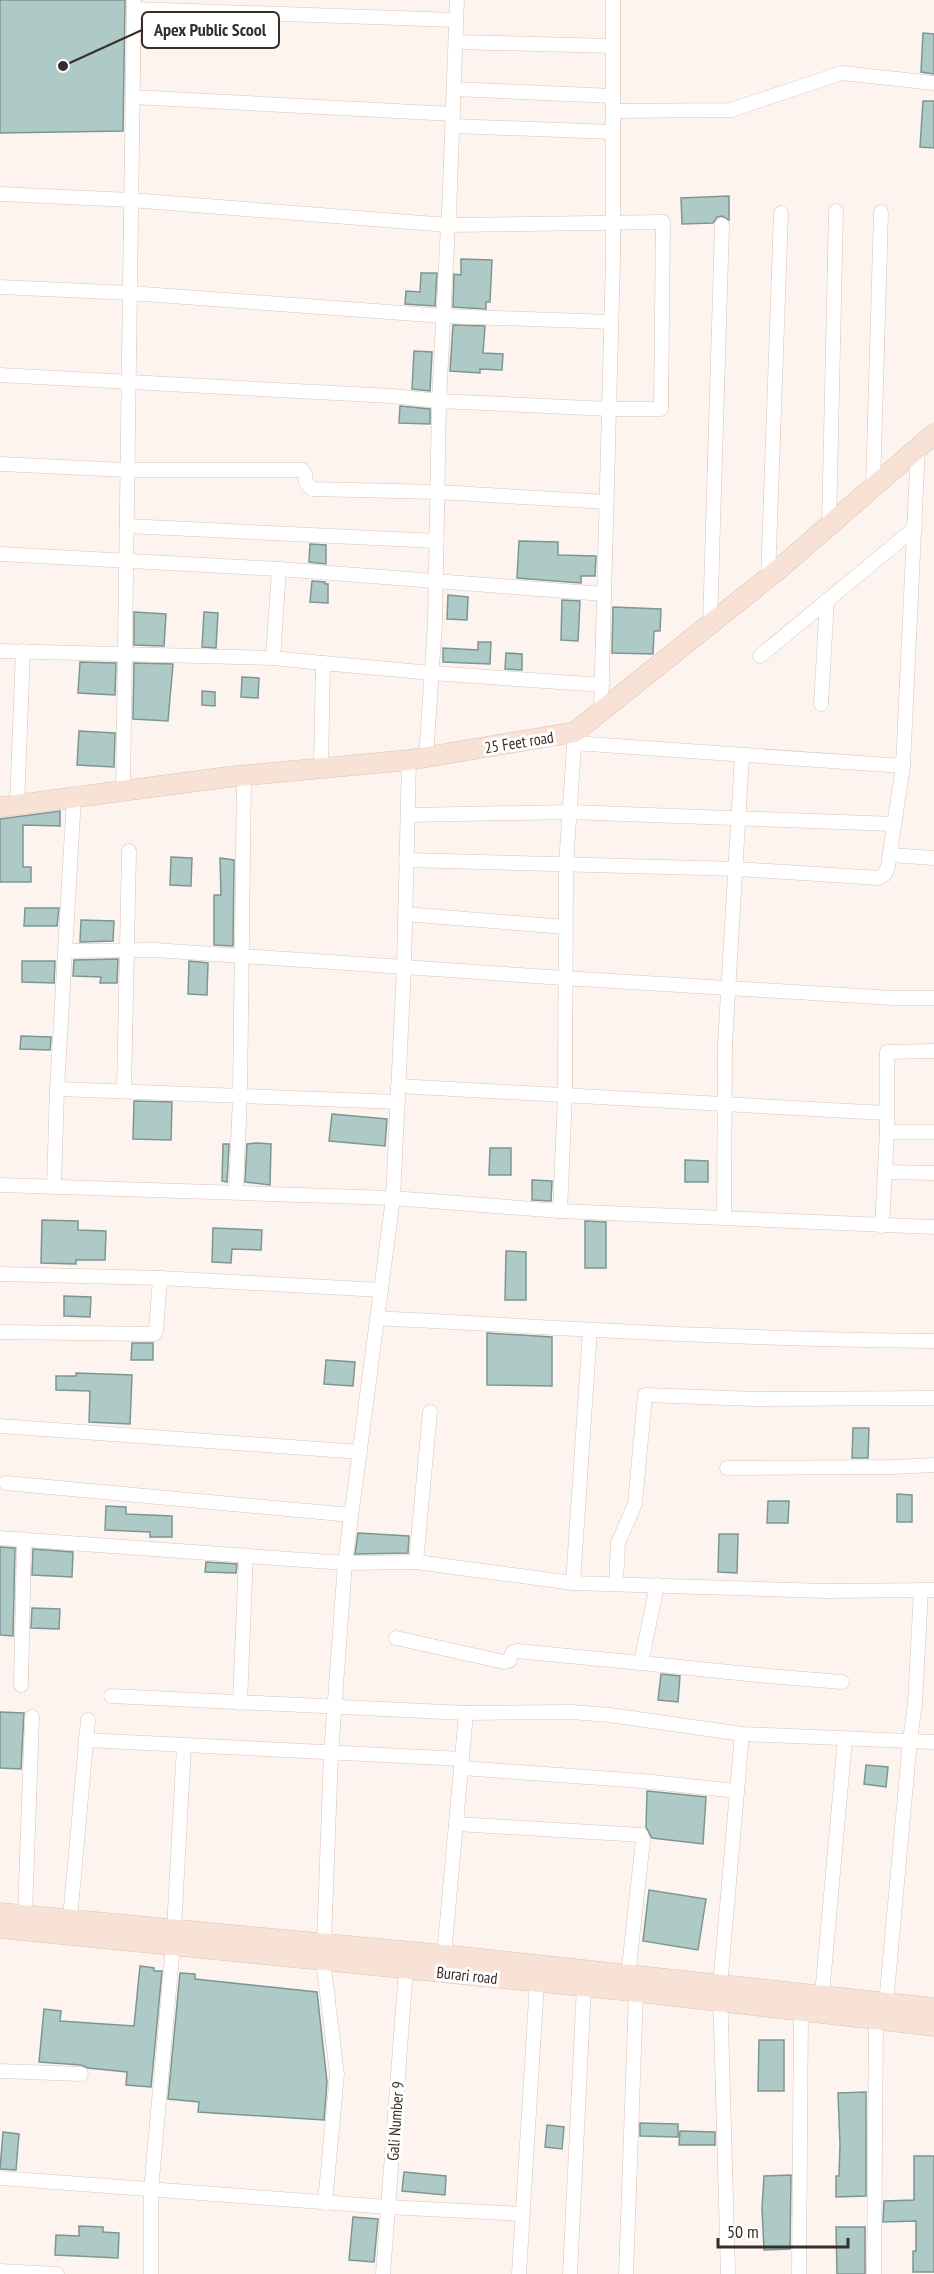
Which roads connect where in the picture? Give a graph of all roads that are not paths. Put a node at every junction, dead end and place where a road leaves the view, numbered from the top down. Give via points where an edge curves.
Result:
1 (457, 0) edge
2 (614, 0) edge
3 (134, 4) edge
4 (456, 20) junction
5 (456, 42) junction
6 (613, 46) junction
7 (934, 83) edge
8 (454, 89) junction
9 (613, 96) junction
10 (133, 97) junction
11 (613, 111) junction
12 (453, 120) junction
13 (613, 132) junction
14 (0, 194) edge
15 (132, 200) junction
16 (836, 211) dead end
17 (881, 212) dead end
18 (782, 213) dead end
19 (613, 223) junction
20 (448, 225) junction
21 (722, 225) dead end
22 (0, 287) edge
23 (130, 293) junction
24 (443, 316) junction
25 (611, 322) junction
26 (0, 375) edge
27 (129, 381) junction
28 (439, 401) junction
29 (609, 409) junction
30 (934, 434) edge
31 (918, 447) junction
32 (0, 464) edge
33 (127, 470) junction
34 (873, 487) junction
35 (438, 492) junction
36 (607, 502) junction
37 (127, 525) junction
38 (829, 526) junction
39 (915, 528) junction
40 (437, 541) junction
41 (0, 554) edge
42 (126, 560) junction
43 (279, 569) junction
44 (768, 578) junction
45 (436, 582) junction
46 (604, 594) junction
47 (827, 600) junction
48 (710, 625) junction
49 (0, 651) edge
50 (23, 651) junction
51 (125, 653) junction
52 (760, 656) dead end
53 (273, 658) junction
54 (323, 663) junction
55 (432, 673) junction
56 (602, 685) junction
57 (821, 704) dead end
58 (601, 711) junction
59 (574, 738) junction
60 (742, 755) junction
61 (417, 758) junction
62 (903, 766) junction
63 (321, 768) junction
64 (244, 775) junction
65 (123, 791) junction
66 (74, 797) junction
67 (9, 806) edge
68 (569, 812) junction
69 (408, 815) junction
70 (739, 818) junction
71 (894, 824) junction
72 (129, 851) dead end
73 (890, 855) junction
74 (934, 858) edge
75 (406, 860) junction
76 (566, 865) junction
77 (737, 869) junction
78 (405, 914) junction
79 (565, 927) junction
80 (66, 951) junction
81 (127, 952) junction
82 (241, 956) junction
83 (404, 968) junction
84 (564, 978) junction
85 (729, 988) junction
86 (934, 998) edge
87 (934, 1051) edge
88 (398, 1086) junction
89 (57, 1089) junction
90 (124, 1091) junction
91 (565, 1095) junction
92 (240, 1096) junction
93 (398, 1102) junction
94 (724, 1105) junction
95 (886, 1113) junction
96 (887, 1132) junction
97 (934, 1132) edge
98 (885, 1172) junction
99 (934, 1173) edge
100 (0, 1185) edge
101 (54, 1186) junction
102 (236, 1191) junction
103 (393, 1198) junction
104 (560, 1211) junction
105 (724, 1217) junction
106 (882, 1226) junction
107 (934, 1227) edge
108 (0, 1274) edge
109 (160, 1278) junction
110 (381, 1290) junction
111 (377, 1318) junction
112 (590, 1330) junction
113 (0, 1332) edge
114 (934, 1341) edge
115 (934, 1398) edge
116 (430, 1412) dead end
117 (0, 1426) edge
118 (360, 1452) junction
119 (934, 1465) edge
120 (728, 1468) dead end
121 (6, 1483) dead end
122 (351, 1515) junction
123 (0, 1538) edge
124 (24, 1539) junction
125 (246, 1555) junction
126 (416, 1562) junction
127 (345, 1563) junction
128 (573, 1583) junction
129 (616, 1583) junction
130 (657, 1585) junction
131 (928, 1590) edge
132 (396, 1638) dead end
133 (641, 1663) junction
134 (842, 1682) dead end
135 (21, 1685) dead end
136 (111, 1696) dead end
137 (240, 1702) junction
138 (334, 1707) junction
139 (466, 1713) junction
140 (32, 1717) dead end
141 (88, 1720) dead end
142 (742, 1734) junction
143 (846, 1739) junction
144 (86, 1740) junction
145 (910, 1740) junction
146 (934, 1742) edge
147 (184, 1746) junction
148 (331, 1754) junction
149 (462, 1764) junction
150 (737, 1791) junction
151 (457, 1824) junction
152 (0, 1912) edge
153 (25, 1915) junction
154 (70, 1919) junction
155 (0, 1928) edge
156 (173, 1937) junction
157 (323, 1952) junction
158 (444, 1955) junction
159 (406, 1969) junction
160 (537, 1982) junction
161 (632, 1985) junction
162 (584, 1986) junction
163 (720, 1994) junction
164 (822, 1995) junction
165 (934, 2008) edge
166 (801, 2010) junction
167 (881, 2011) junction
168 (934, 2026) edge
169 (0, 2071) edge
170 (81, 2074) dead end
171 (0, 2178) edge
172 (151, 2190) junction
173 (325, 2203) junction
174 (388, 2207) junction
175 (523, 2214) junction
176 (0, 2271) edge
177 (57, 2274) edge
178 (151, 2274) edge
179 (383, 2274) edge
180 (519, 2274) edge
181 (570, 2274) edge
182 (626, 2274) edge
183 (728, 2274) edge
184 (799, 2274) edge
185 (874, 2274) edge

1 - 4 street
2 - 6 street
3 - 4 street
3 - 10 street
4 - 5 street
5 - 6 street
5 - 8 street
6 - 9 street
7 - 11 street via 842,74 731,110
8 - 9 street
8 - 12 street
9 - 11 street
10 - 12 street
10 - 15 street
11 - 13 street
12 - 13 street
12 - 20 street
13 - 19 street
14 - 15 street
15 - 20 street
15 - 23 street
16 - 38 street
17 - 34 street
18 - 44 street
19 - 20 street
19 - 25 street
19 - 29 street via 663,222 661,409
20 - 24 street
21 - 48 street
22 - 23 street
23 - 24 street
23 - 27 street
24 - 25 street
24 - 28 street
25 - 29 street
26 - 27 street
27 - 28 street
27 - 33 street
28 - 29 street
28 - 35 street
29 - 36 street
30 - 31 main road, 25 Feet road
31 - 34 main road, 25 Feet road
31 - 39 street
32 - 33 street
33 - 35 street via 302,470 312,489
33 - 37 street
34 - 38 main road, 25 Feet road
35 - 36 street
35 - 40 street
36 - 46 street
37 - 40 street
37 - 42 street
38 - 44 main road, 25 Feet road
39 - 47 street
39 - 62 street
40 - 45 street
41 - 42 street
42 - 43 street
42 - 51 street
43 - 45 street
43 - 53 street
44 - 48 main road, 25 Feet road
45 - 46 street
45 - 55 street
46 - 56 street
47 - 52 street
47 - 57 street
48 - 58 main road, 25 Feet road
49 - 50 street
50 - 51 street
50 - 67 street
51 - 53 street
51 - 65 street
53 - 54 street
54 - 55 street
54 - 63 street
55 - 56 street
55 - 61 street
56 - 58 street
58 - 59 main road, 25 Feet road
59 - 60 street
59 - 61 main road, 25 Feet road
59 - 68 street
60 - 62 street
60 - 70 street
61 - 63 main road, 25 Feet road
61 - 69 street
62 - 71 street
63 - 64 main road, 25 Feet road
64 - 65 main road, 25 Feet road
64 - 82 street
65 - 66 main road, 25 Feet road
66 - 67 main road, 25 Feet road
66 - 80 street
68 - 69 street
68 - 70 street
68 - 76 street
69 - 75 street
70 - 71 street
70 - 77 street
71 - 73 street
72 - 81 street
73 - 74 street
73 - 77 street via 885,874 873,879
75 - 76 street
75 - 78 street
76 - 77 street
76 - 79 street
77 - 85 street
78 - 79 street
78 - 83 street
79 - 84 street
80 - 81 street
80 - 89 street
81 - 82 street
81 - 90 street
82 - 83 street
82 - 92 street
83 - 84 street
83 - 88 street
84 - 85 street
84 - 91 street
85 - 86 street
85 - 94 street
87 - 95 street via 887,1052
88 - 91 street
88 - 93 street
89 - 90 street
89 - 101 street
90 - 92 street
91 - 94 street
91 - 104 street
92 - 93 street
92 - 102 street
93 - 103 street
94 - 95 street
94 - 105 street
95 - 96 street
96 - 97 street
96 - 98 street
98 - 99 street
98 - 106 street
100 - 101 street
101 - 102 street
102 - 103 street
103 - 104 street
103 - 110 street
104 - 105 street
105 - 106 street
106 - 107 street
108 - 109 street
109 - 110 street
109 - 113 street via 154,1334
110 - 111 street
111 - 112 street
111 - 118 street
112 - 114 street via 816,1341
112 - 128 street
115 - 129 street via 645,1395 635,1504 618,1544
116 - 126 street
117 - 118 street
118 - 122 street
119 - 120 street
121 - 122 street
122 - 127 street
123 - 124 street
124 - 125 street
124 - 135 street
125 - 127 street
125 - 137 street
126 - 127 street
126 - 128 street
127 - 138 street
128 - 129 street
129 - 130 street
130 - 131 street
130 - 133 street
131 - 145 street
132 - 133 street via 504,1662 518,1651
133 - 134 street
136 - 137 street
137 - 138 street
138 - 139 street
138 - 148 street
139 - 142 street via 571,1712
139 - 149 street
140 - 153 street
141 - 144 street
142 - 143 street
142 - 150 street
143 - 145 street
143 - 164 street
144 - 147 street
144 - 154 street
145 - 146 street
145 - 167 street
147 - 148 street
147 - 156 street
148 - 149 street
148 - 157 street
149 - 150 street
149 - 151 street
150 - 163 street
151 - 158 street
151 - 161 street via 641,1834
152 - 153 main road, Burari road
153 - 154 main road, Burari road
154 - 156 main road, Burari road
155 - 156 main road, Burari road
156 - 157 main road, Burari road
156 - 172 street
157 - 158 main road, Burari road
157 - 159 main road, Burari road
157 - 173 street via 337,2074
158 - 161 main road, Burari road
159 - 160 main road, Burari road
159 - 174 street, Gali Number 9
160 - 162 main road, Burari road
160 - 175 street
161 - 162 main road, Burari road
161 - 163 main road, Burari road
161 - 182 street
162 - 181 street
163 - 164 main road, Burari road
163 - 166 main road, Burari road
163 - 183 street
164 - 167 main road, Burari road
165 - 167 main road, Burari road
166 - 167 main road, Burari road
166 - 184 street
167 - 168 main road, Burari road
167 - 185 street
169 - 170 street
171 - 172 street
172 - 173 street
172 - 178 street
173 - 174 street
174 - 175 street
174 - 179 street, Gali Number 9
175 - 180 street
176 - 177 street

